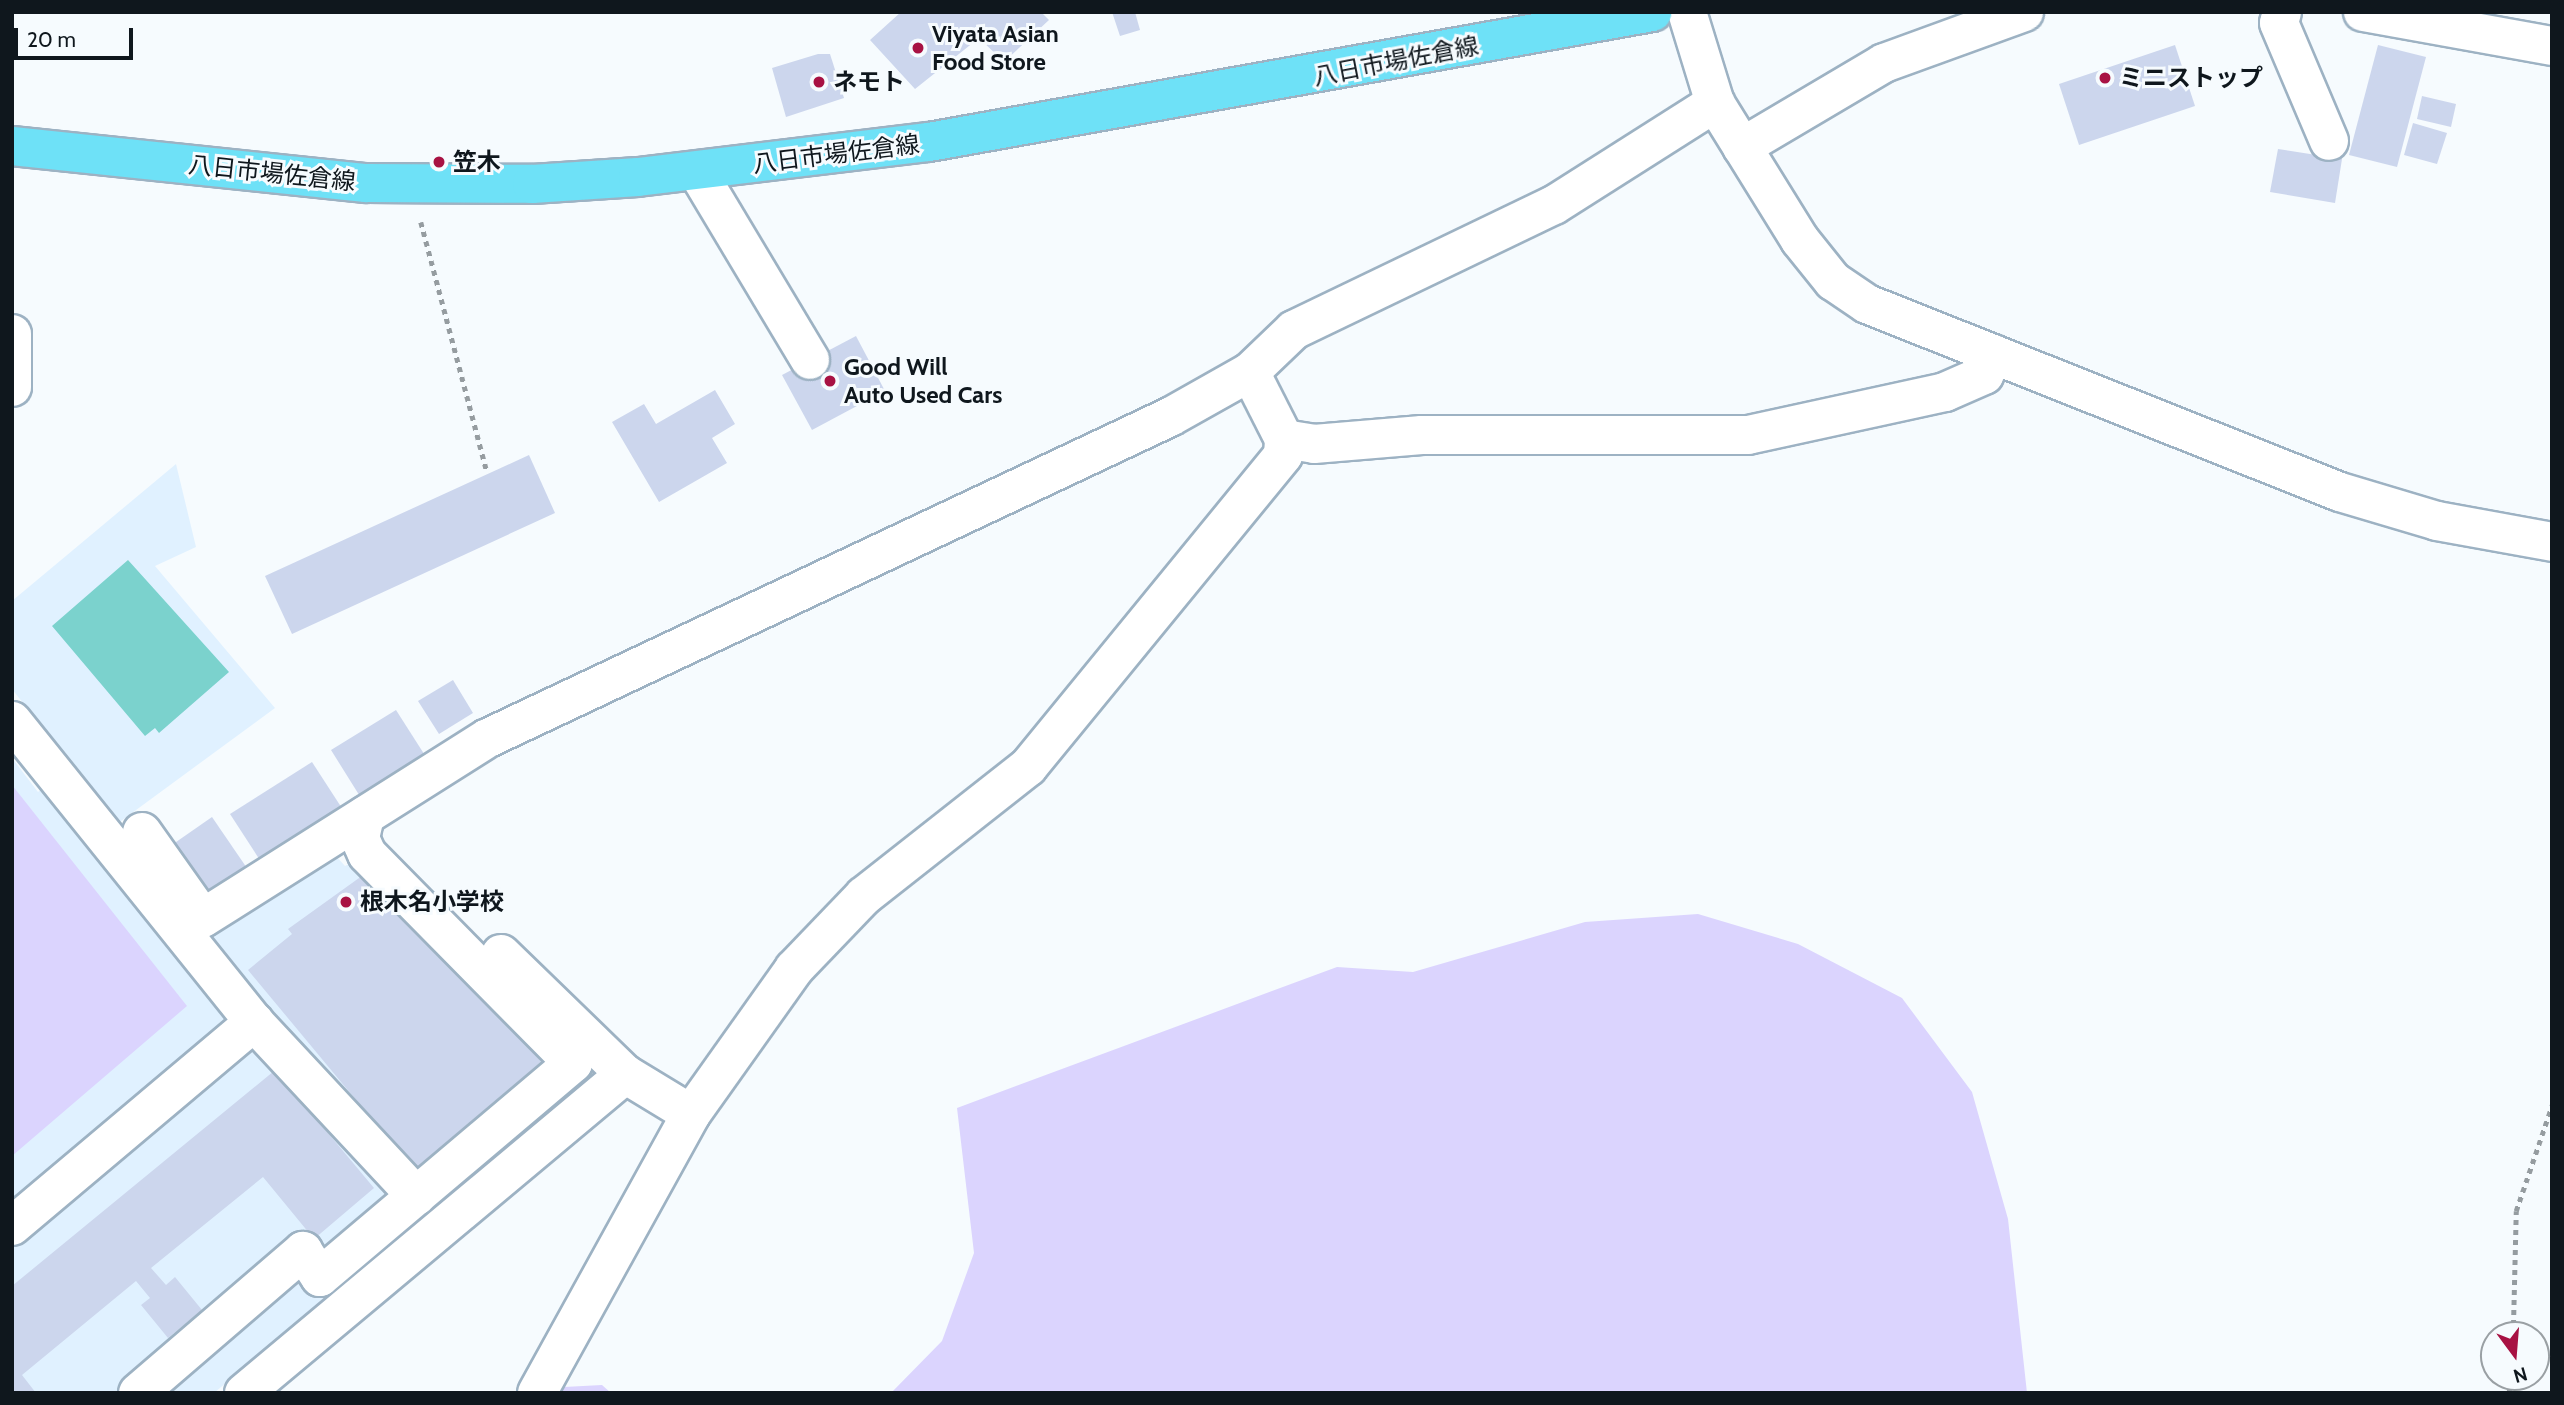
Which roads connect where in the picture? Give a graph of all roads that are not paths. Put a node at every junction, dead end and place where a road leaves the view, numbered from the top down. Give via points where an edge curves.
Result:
1 (1652, 12) edge
2 (1687, 12) edge
3 (2024, 12) edge
4 (2282, 12) edge
5 (2363, 12) edge
6 (2552, 46) edge
7 (1715, 103) junction
8 (2329, 141) dead end
9 (12, 146) edge
10 (1742, 147) junction
11 (697, 171) junction
12 (12, 334) edge
13 (1994, 354) junction
14 (810, 360) dead end
15 (1250, 372) junction
16 (12, 387) edge
17 (1284, 439) junction
18 (2552, 542) edge
19 (12, 721) edge
20 (365, 816) junction
21 (142, 832) dead end
22 (254, 1022) junction
23 (625, 1074) junction
24 (691, 1114) junction
25 (416, 1196) junction
26 (12, 1226) edge
27 (138, 1393) edge
28 (244, 1393) edge
29 (537, 1393) edge

1 - 11 main road, 八日市場佐倉線 via 1195,98
2 - 7 street
3 - 10 street via 1884,63
4 - 8 street via 2279,23
5 - 6 street
7 - 10 street
7 - 15 street via 1554,205 1294,330
9 - 11 main road, 八日市場佐倉線 via 366,183 532,184
10 - 13 street via 1833,281 1867,304
11 - 14 street
12 - 16 street
13 - 17 street via 1984,375 1945,392 1748,435 1422,435 1314,444
13 - 18 street via 2340,492 2477,530
15 - 17 street
15 - 20 street via 962,519 572,694 488,738
17 - 24 street via 1283,456 1239,513 1028,767 864,896 794,969
19 - 22 street
20 - 21 street via 203,918
20 - 23 street
20 - 25 street via 360,838 367,854 573,1063
22 - 25 street
22 - 26 street
23 - 24 street
23 - 28 street
24 - 29 street
25 - 27 street via 320,1277 303,1251

